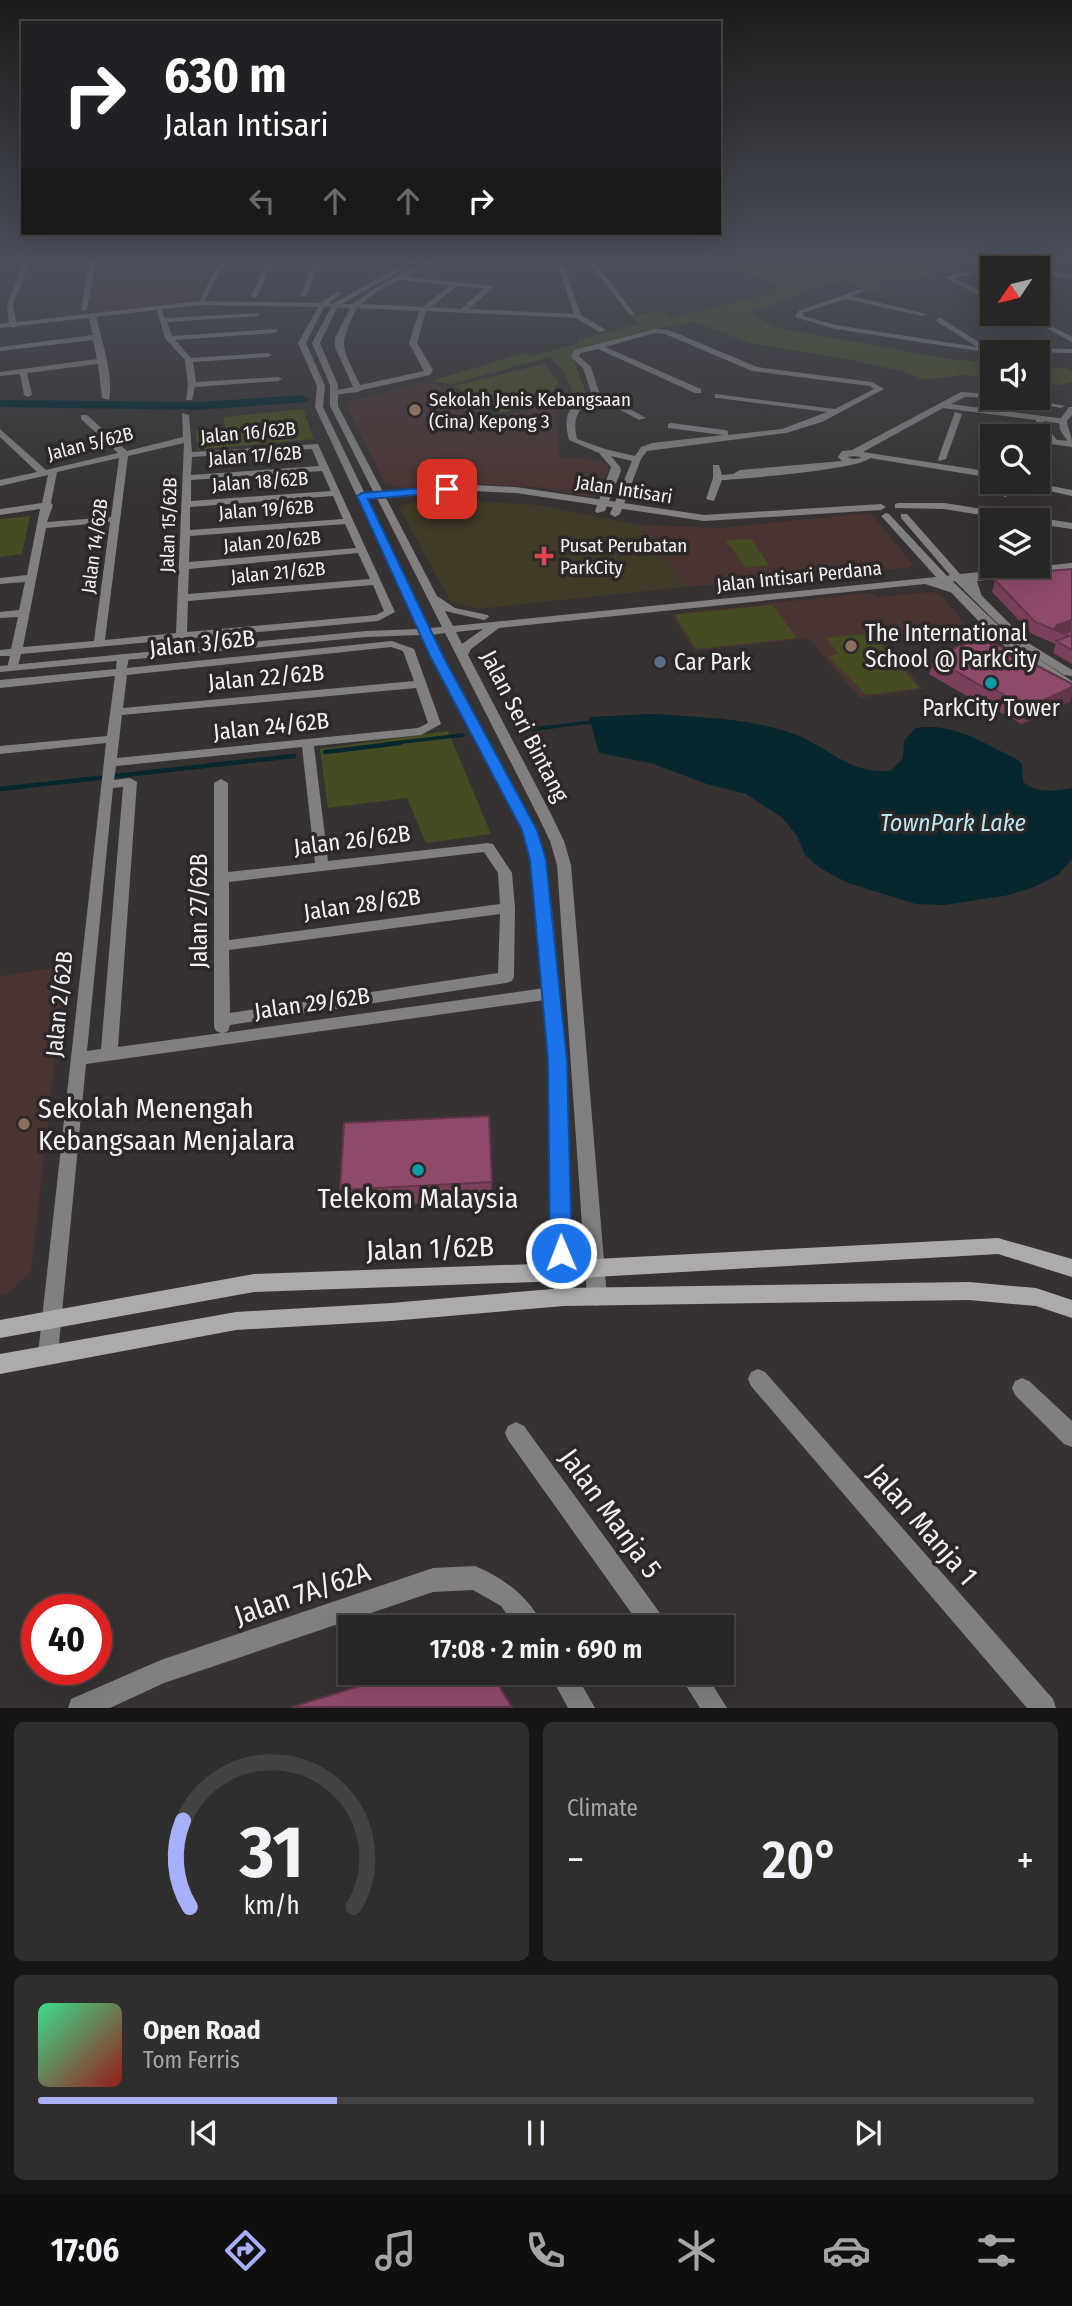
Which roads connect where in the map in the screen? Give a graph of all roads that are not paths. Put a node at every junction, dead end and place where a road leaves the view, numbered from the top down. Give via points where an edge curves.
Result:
1 (75, 340) edge
2 (98, 340) edge
3 (170, 340) edge
4 (304, 340) edge
5 (318, 340) edge
6 (339, 340) edge
7 (414, 340) edge
8 (623, 340) edge
9 (685, 340) edge
10 (922, 340) edge
11 (600, 346) junction
12 (980, 348) edge
13 (0, 349) edge
14 (1050, 350) edge
15 (1072, 351) edge
16 (268, 355) dead end
17 (102, 360) junction
18 (188, 360) junction
19 (23, 371) junction
20 (0, 374) edge
21 (278, 379) dead end
22 (192, 385) junction
23 (358, 390) junction
24 (698, 391) dead end
25 (335, 393) junction
26 (595, 393) junction
27 (980, 394) edge
28 (28, 395) dead end
29 (718, 396) dead end
30 (106, 398) dead end
31 (189, 398) dead end
32 (320, 402) junction
33 (1050, 404) edge
34 (1061, 406) dead end
35 (939, 408) junction
36 (1072, 409) edge
37 (835, 411) junction
38 (958, 414) junction
39 (184, 415) dead end
40 (84, 417) dead end
41 (642, 418) dead end
42 (1016, 420) junction
43 (1040, 421) junction
44 (1063, 421) junction
45 (1016, 424) edge
46 (671, 425) dead end
47 (0, 432) edge
48 (749, 436) junction
49 (188, 439) junction
50 (1072, 442) edge
51 (14, 445) junction
52 (0, 448) edge
53 (602, 451) junction
54 (124, 453) junction
55 (188, 454) junction
56 (859, 458) junction
57 (637, 459) junction
58 (942, 459) dead end
59 (716, 467) dead end
60 (325, 468) junction
61 (804, 468) junction
62 (48, 471) junction
63 (980, 473) edge
64 (187, 478) junction
65 (718, 478) junction
66 (0, 483) edge
67 (612, 483) junction
68 (628, 484) junction
69 (1050, 491) edge
70 (337, 493) junction
71 (379, 493) junction
72 (1072, 493) edge
73 (363, 499) junction
74 (711, 499) dead end
75 (186, 503) junction
76 (399, 503) junction
77 (48, 505) junction
78 (601, 507) junction
79 (617, 510) junction
80 (882, 511) junction
81 (903, 511) junction
82 (0, 512) edge
83 (980, 512) edge
84 (980, 517) edge
85 (116, 519) junction
86 (349, 521) junction
87 (1050, 523) edge
88 (44, 525) junction
89 (1072, 526) edge
90 (1050, 529) edge
91 (185, 533) junction
92 (1072, 533) edge
93 (362, 550) junction
94 (929, 554) junction
95 (1072, 557) edge
96 (1050, 560) edge
97 (184, 566) junction
98 (1072, 566) edge
99 (980, 567) edge
100 (1050, 568) edge
101 (955, 570) junction
102 (980, 570) edge
103 (909, 574) junction
104 (980, 577) edge
105 (32, 578) junction
106 (0, 581) edge
107 (920, 581) junction
108 (376, 582) junction
109 (956, 591) junction
110 (768, 593) junction
111 (431, 597) junction
112 (977, 597) junction
113 (182, 598) junction
114 (24, 613) junction
115 (0, 615) edge
116 (484, 617) junction
117 (499, 625) junction
118 (445, 626) junction
119 (423, 629) junction
120 (181, 636) junction
121 (99, 643) junction
122 (17, 651) junction
123 (0, 653) edge
124 (462, 656) junction
125 (123, 657) junction
126 (6, 668) edge
127 (121, 672) junction
128 (1072, 676) edge
129 (0, 684) edge
130 (420, 684) junction
131 (1072, 686) edge
132 (116, 712) junction
133 (112, 739) junction
134 (308, 744) junction
135 (0, 750) edge
136 (109, 763) junction
137 (220, 783) dead end
138 (107, 785) junction
139 (488, 847) joint
140 (322, 866) junction
141 (221, 878) junction
142 (508, 908) junction
143 (222, 946) junction
144 (552, 993) junction
145 (222, 1020) junction
146 (223, 1039) junction
147 (109, 1055) junction
148 (78, 1059) junction
149 (595, 1268) junction
150 (1072, 1268) edge
151 (562, 1272) junction
152 (564, 1297) junction
153 (597, 1297) junction
154 (1072, 1309) edge
155 (51, 1319) junction
156 (0, 1329) edge
157 (48, 1354) junction
158 (0, 1364) edge
159 (758, 1379) dead end
160 (1023, 1388) dead end
161 (516, 1433) dead end
162 (1072, 1436) edge
163 (522, 1615) edge
164 (648, 1615) edge
165 (569, 1685) edge
166 (699, 1685) edge
167 (80, 1707) edge
168 (583, 1707) edge
169 (715, 1707) edge
170 (1044, 1707) edge

1 - 13 street
2 - 17 street
3 - 18 street
4 - 32 street, Jalan Seri Bintang via 302,344 321,386
5 - 25 street, Jalan Seri Bintang
6 - 23 street
7 - 23 street via 429,372
8 - 11 street
9 - 37 street via 755,369 872,384 880,389
10 - 12 street
11 - 24 street
11 - 26 street via 577,352 575,357 587,367
14 - 15 street
16 - 18 street
17 - 19 street
17 - 30 street
18 - 22 street
19 - 20 street
19 - 28 street
21 - 22 street
22 - 31 street
23 - 25 street
25 - 32 street
25 - 71 street, Jalan Seri Bintang via 334,406
26 - 41 street
26 - 53 street via 573,408 568,422 573,440
27 - 35 street via 968,393
29 - 37 street
32 - 73 street, Jalan Seri Bintang
33 - 34 street
35 - 38 street
35 - 42 street
35 - 56 street
36 - 44 street
37 - 48 street via 798,427
38 - 42 street
38 - 58 street
39 - 49 street, Jalan 15/62B
40 - 54 street
42 - 43 street
42 - 45 street
43 - 44 street
43 - 50 street via 1054,442
44 - 50 street
46 - 48 street
47 - 51 street
48 - 57 street via 653,446
49 - 54 street, Jalan 5/62B
49 - 55 street, Jalan 15/62B
51 - 52 street
51 - 62 street
53 - 57 street
53 - 67 street via 616,467
54 - 62 street, Jalan 5/62B
54 - 85 street, Jalan 14/62B
55 - 60 street, Jalan 16/62B via 312,445
55 - 64 street, Jalan 15/62B
56 - 61 street
56 - 61 street via 843,454
56 - 63 street
57 - 68 street
59 - 65 street
60 - 64 street, Jalan 17/62B
60 - 70 street
61 - 65 street
62 - 66 street, Jalan 5/62B
62 - 77 street
64 - 75 street, Jalan 15/62B
65 - 74 street
67 - 68 street
67 - 78 street
68 - 79 street
69 - 72 street
70 - 75 street, Jalan 18/62B
70 - 86 street
71 - 73 street, Jalan Intisari
71 - 76 street, Jalan Seri Bintang
71 - 76 street, Jalan Intisari
71 - 76 street
73 - 119 street, Jalan Seri Bintang
75 - 91 street, Jalan 15/62B
76 - 78 street, Jalan Intisari via 499,496
76 - 111 street, Jalan Seri Bintang
77 - 82 street
77 - 88 street
78 - 79 street, Jalan Intisari
79 - 80 street, Jalan Intisari via 662,521 720,523
80 - 81 street, Jalan Intisari
80 - 94 street
81 - 83 street via 944,506
81 - 84 street
81 - 94 street
85 - 88 street
85 - 121 street, Jalan 14/62B
86 - 91 street, Jalan 19/62B
86 - 93 street
87 - 89 street
88 - 105 street
90 - 92 street
91 - 97 street, Jalan 15/62B
93 - 97 street, Jalan 20/62B
93 - 108 street
94 - 101 street
94 - 101 street
94 - 103 street via 924,567
95 - 96 street
97 - 113 street, Jalan 15/62B
98 - 100 street, Jalan Intisari Perdana
99 - 101 street, Jalan Intisari Perdana
101 - 102 street, Jalan Intisari Perdana
101 - 103 street, Jalan Intisari Perdana
101 - 107 street, Jalan Intisari Perdana
101 - 109 street
101 - 112 street
103 - 110 street, Jalan Intisari Perdana
104 - 112 street via 971,579
105 - 106 street
105 - 114 street
107 - 109 street
107 - 110 street, Jalan Intisari Perdana
108 - 113 street, Jalan 21/62B
108 - 120 street, Jalan 3/62B via 390,612 386,616
109 - 131 street via 1008,646
110 - 116 street, Jalan Intisari Perdana
110 - 117 street, Jalan Intisari Perdana
111 - 116 street via 452,611
111 - 118 street, Jalan Seri Bintang
112 - 128 street via 1026,646
113 - 120 street, Jalan 15/62B
114 - 115 street
114 - 122 street
116 - 118 street, Jalan Intisari Perdana
117 - 118 street, Jalan Intisari Perdana
117 - 124 street via 466,647
118 - 119 street, Jalan 3/62B
118 - 124 street, Jalan Seri Bintang
119 - 125 street, Jalan 3/62B
119 - 144 street, Jalan Seri Bintang via 529,830 540,871
120 - 121 street, Jalan 3/62B
121 - 122 street, Jalan 3/62B
122 - 123 street, Jalan 3/62B
122 - 126 street
124 - 149 street, Jalan Seri Bintang via 557,841 564,865
125 - 126 street, Jalan 3/62B
125 - 127 street, Jalan 2/62B
127 - 129 street, Jalan 3/62B
127 - 130 street, Jalan 3/62B via 393,644 408,649
127 - 132 street, Jalan 2/62B
130 - 132 street, Jalan 22/62B
130 - 134 street, Jalan 24/62B via 435,724 422,731
132 - 133 street, Jalan 2/62B
133 - 135 street
133 - 136 street, Jalan 2/62B
134 - 136 street, Jalan 24/62B
134 - 140 street
136 - 138 street, Jalan 2/62B
137 - 141 street, Jalan 27/62B
138 - 147 street via 130,782
138 - 148 street, Jalan 2/62B
139 - 140 street, Jalan 26/62B
139 - 142 street, Jalan 29/62B via 505,873
140 - 141 street, Jalan 26/62B
141 - 143 street, Jalan 27/62B
142 - 143 street, Jalan 28/62B
142 - 145 street, Jalan 29/62B via 506,977
143 - 145 street, Jalan 27/62B
144 - 146 street, Jalan 29/62B
144 - 151 street, Jalan Seri Bintang
145 - 146 street, Jalan 27/62B
146 - 147 street, Jalan 29/62B
147 - 148 street, Jalan 29/62B
148 - 155 street, Jalan 2/62B
149 - 150 main road, Jalan 1/62B via 998,1246
149 - 151 main road, Jalan 1/62B
149 - 153 street, Jalan Seri Bintang
151 - 152 street, Jalan Seri Bintang
151 - 155 main road, Jalan 1/62B via 254,1283
152 - 153 main road
152 - 157 main road via 236,1321
153 - 154 main road via 969,1291 1036,1297
155 - 156 main road, Jalan 1/62B
155 - 157 street, Jalan 2/62B
157 - 158 main road
159 - 170 street, Jalan Manja 1
160 - 162 street
161 - 164 street, Jalan Manja 5
163 - 167 street, Jalan 7A/62A via 509,1598 475,1578 433,1580 161,1672
165 - 168 street
166 - 169 street

